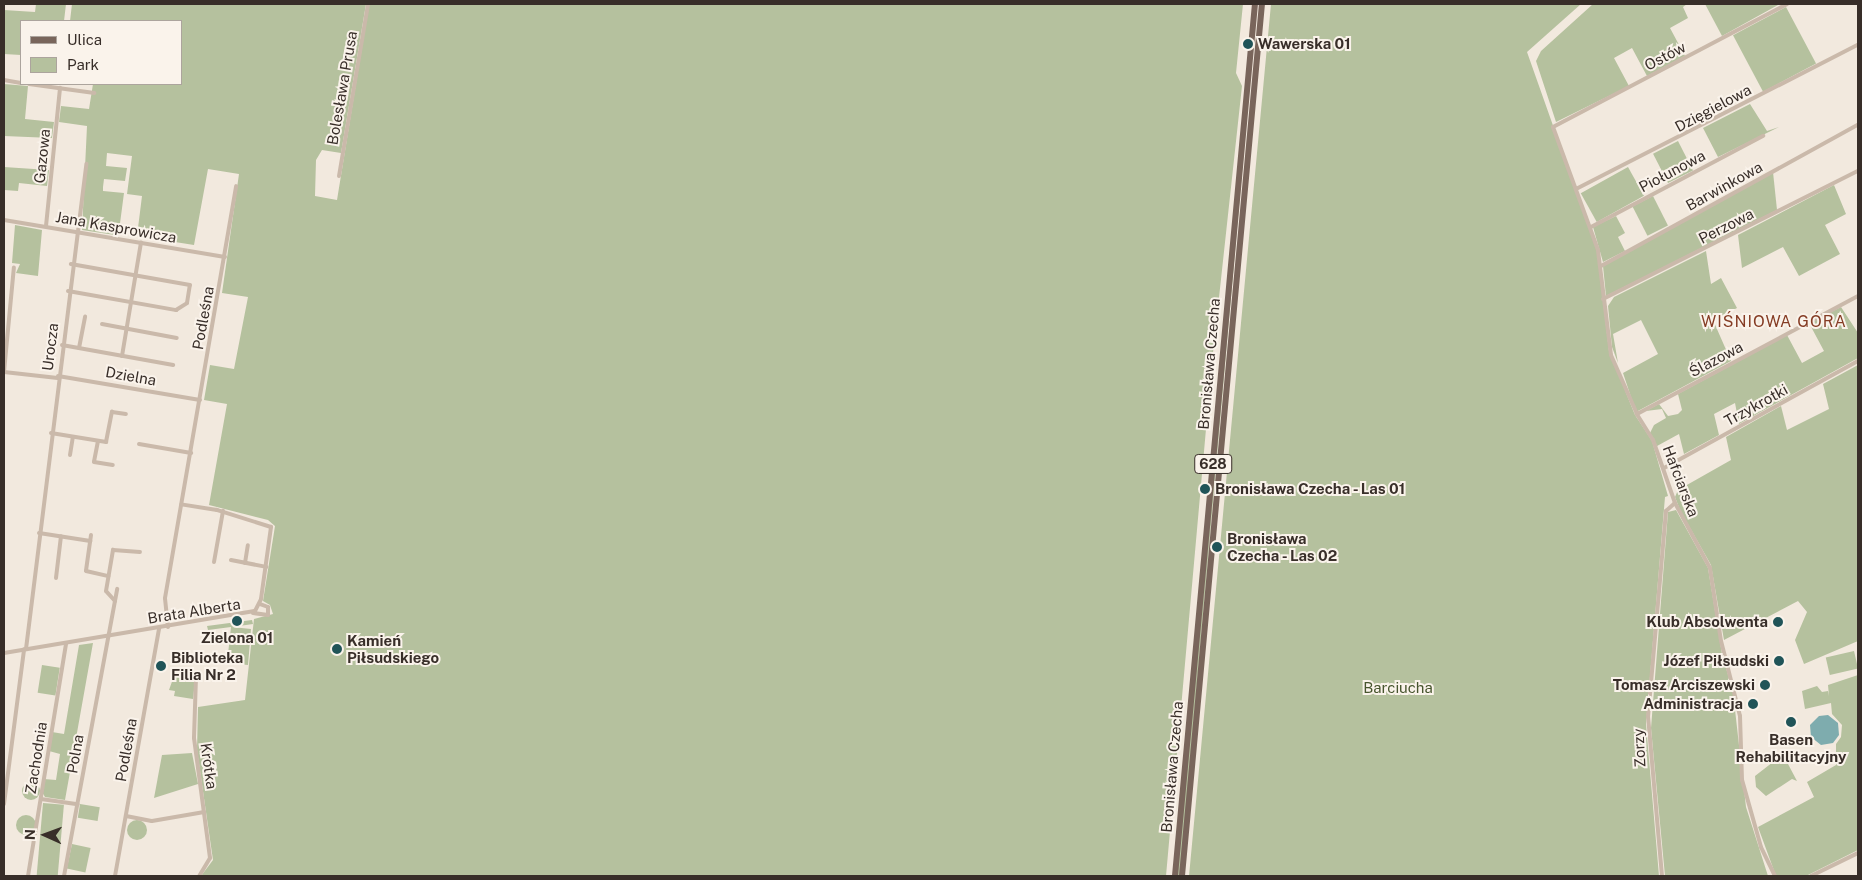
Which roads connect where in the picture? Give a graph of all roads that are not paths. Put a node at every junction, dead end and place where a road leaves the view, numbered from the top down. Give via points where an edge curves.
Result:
1 (368, 4) edge
2 (1255, 4) edge
3 (1262, 4) edge
4 (1787, 4) edge
5 (1858, 45) edge
6 (4, 80) edge
7 (20, 83) edge
8 (37, 85) edge
9 (60, 88) junction
10 (94, 93) dead end
11 (1858, 125) edge
12 (1553, 127) joint
13 (1763, 136) dead end
14 (86, 164) dead end
15 (1858, 171) edge
16 (340, 176) dead end
17 (236, 186) dead end
18 (1576, 189) junction
19 (4, 220) edge
20 (46, 226) junction
21 (1591, 227) junction
22 (76, 231) junction
23 (141, 243) junction
24 (225, 257) junction
25 (72, 264) junction
26 (1600, 266) junction
27 (14, 267) dead end
28 (135, 276) junction
29 (68, 291) junction
30 (1858, 296) edge
31 (1604, 299) junction
32 (131, 302) junction
33 (85, 317) dead end
34 (102, 324) dead end
35 (126, 329) junction
36 (177, 338) dead end
37 (62, 345) junction
38 (79, 348) junction
39 (122, 356) junction
40 (1858, 361) edge
41 (173, 365) dead end
42 (4, 372) edge
43 (58, 377) junction
44 (200, 400) junction
45 (126, 414) dead end
46 (1636, 414) junction
47 (52, 434) junction
48 (73, 437) junction
49 (98, 441) junction
50 (139, 444) dead end
51 (190, 453) junction
52 (70, 455) dead end
53 (113, 465) dead end
54 (1664, 468) junction
55 (1675, 503) junction
56 (181, 504) junction
57 (223, 511) junction
58 (39, 533) junction
59 (91, 535) dead end
60 (61, 536) junction
61 (90, 541) junction
62 (248, 545) dead end
63 (140, 552) dead end
64 (231, 560) dead end
65 (214, 562) dead end
66 (245, 563) junction
67 (266, 567) junction
68 (108, 576) junction
69 (56, 578) dead end
70 (117, 589) dead end
71 (115, 601) junction
72 (260, 604) junction
73 (253, 613) junction
74 (168, 627) junction
75 (159, 628) junction
76 (109, 636) junction
77 (66, 642) junction
78 (25, 649) junction
79 (4, 653) edge
80 (196, 678) dead end
81 (5, 786) edge
82 (41, 799) junction
83 (4, 804) edge
84 (78, 804) junction
85 (204, 812) junction
86 (126, 816) junction
87 (1858, 853) edge
88 (28, 876) edge
89 (64, 876) edge
90 (115, 876) edge
91 (199, 876) edge
92 (1175, 876) edge
93 (1182, 876) edge
94 (1662, 876) edge
95 (1775, 876) edge
96 (1811, 876) edge

1 - 16 street, Bolesława Prusa
2 - 92 main road, Bronisława Czecha / 628
3 - 93 main road, Bronisława Czecha / 628
4 - 12 street, Ostów
5 - 18 street, Dzięgielowa
6 - 7 street
8 - 9 street
9 - 10 street
9 - 20 street, Gazowa
11 - 26 street, Barwinkowa
12 - 18 street, Hafciarska
13 - 21 street, Piołunowa
14 - 22 street, Urocza
15 - 31 street, Perzowa
17 - 24 street, Podleśna
18 - 21 street, Hafciarska
19 - 20 street, Jana Kasprowicza
20 - 22 street, Jana Kasprowicza
21 - 26 street, Hafciarska
22 - 23 street, Jana Kasprowicza
22 - 25 street, Urocza
23 - 24 street, Jana Kasprowicza
23 - 28 street
24 - 44 street, Podleśna
25 - 28 street
25 - 29 street, Urocza
26 - 31 street, Hafciarska
27 - 42 street
28 - 32 street
28 - 32 street via 190,285 187,303 179,309
29 - 32 street
29 - 37 street, Urocza
30 - 46 street, Ślazowa
31 - 46 street, Hafciarska via 1611,355
32 - 35 street
33 - 38 street
34 - 35 street
35 - 36 street
35 - 39 street
37 - 38 street
37 - 43 street, Urocza
38 - 39 street
39 - 41 street
40 - 54 street, Trzykrotki
42 - 43 street, Dzielna
43 - 44 street, Dzielna
43 - 47 street, Urocza
44 - 51 street, Podleśna
45 - 49 street via 112,412 106,442
46 - 54 street, Hafciarska via 1653,440
47 - 48 street
47 - 58 street, Urocza
48 - 49 street
48 - 52 street
49 - 53 street via 94,462
50 - 51 street
51 - 56 street, Podleśna
54 - 55 street, Hafciarska
55 - 94 street, Zorzy via 1666,511 1648,717
55 - 95 street, Hafciarska via 1710,568 1721,641 1740,716 1742,780 1761,847
56 - 57 street
56 - 74 street, Podleśna via 165,598
57 - 65 street
57 - 67 street, Brata Alberta via 271,527
58 - 60 street
58 - 78 street, Urocza
59 - 61 street
60 - 61 street
60 - 69 street
61 - 68 street via 86,571
62 - 66 street
63 - 68 street via 113,550
64 - 66 street
66 - 67 street
67 - 72 street, Brata Alberta
68 - 71 street via 106,591
70 - 71 street
71 - 76 street
72 - 73 street, Brata Alberta
72 - 73 street via 267,606 268,615
73 - 74 street, Brata Alberta
74 - 75 street, Brata Alberta
75 - 76 street, Brata Alberta
75 - 86 street, Podleśna
76 - 77 street, Brata Alberta
76 - 84 street, Polna
77 - 78 street, Brata Alberta
77 - 82 street, Zachodnia
78 - 79 street, Brata Alberta
78 - 81 street, Urocza
80 - 85 street, Krótka via 194,738
81 - 83 street, Urocza
82 - 84 street
82 - 88 street, Zachodnia
84 - 89 street, Polna
85 - 86 street via 152,821
85 - 91 street, Krótka via 210,858
86 - 90 street, Podleśna
87 - 96 street

